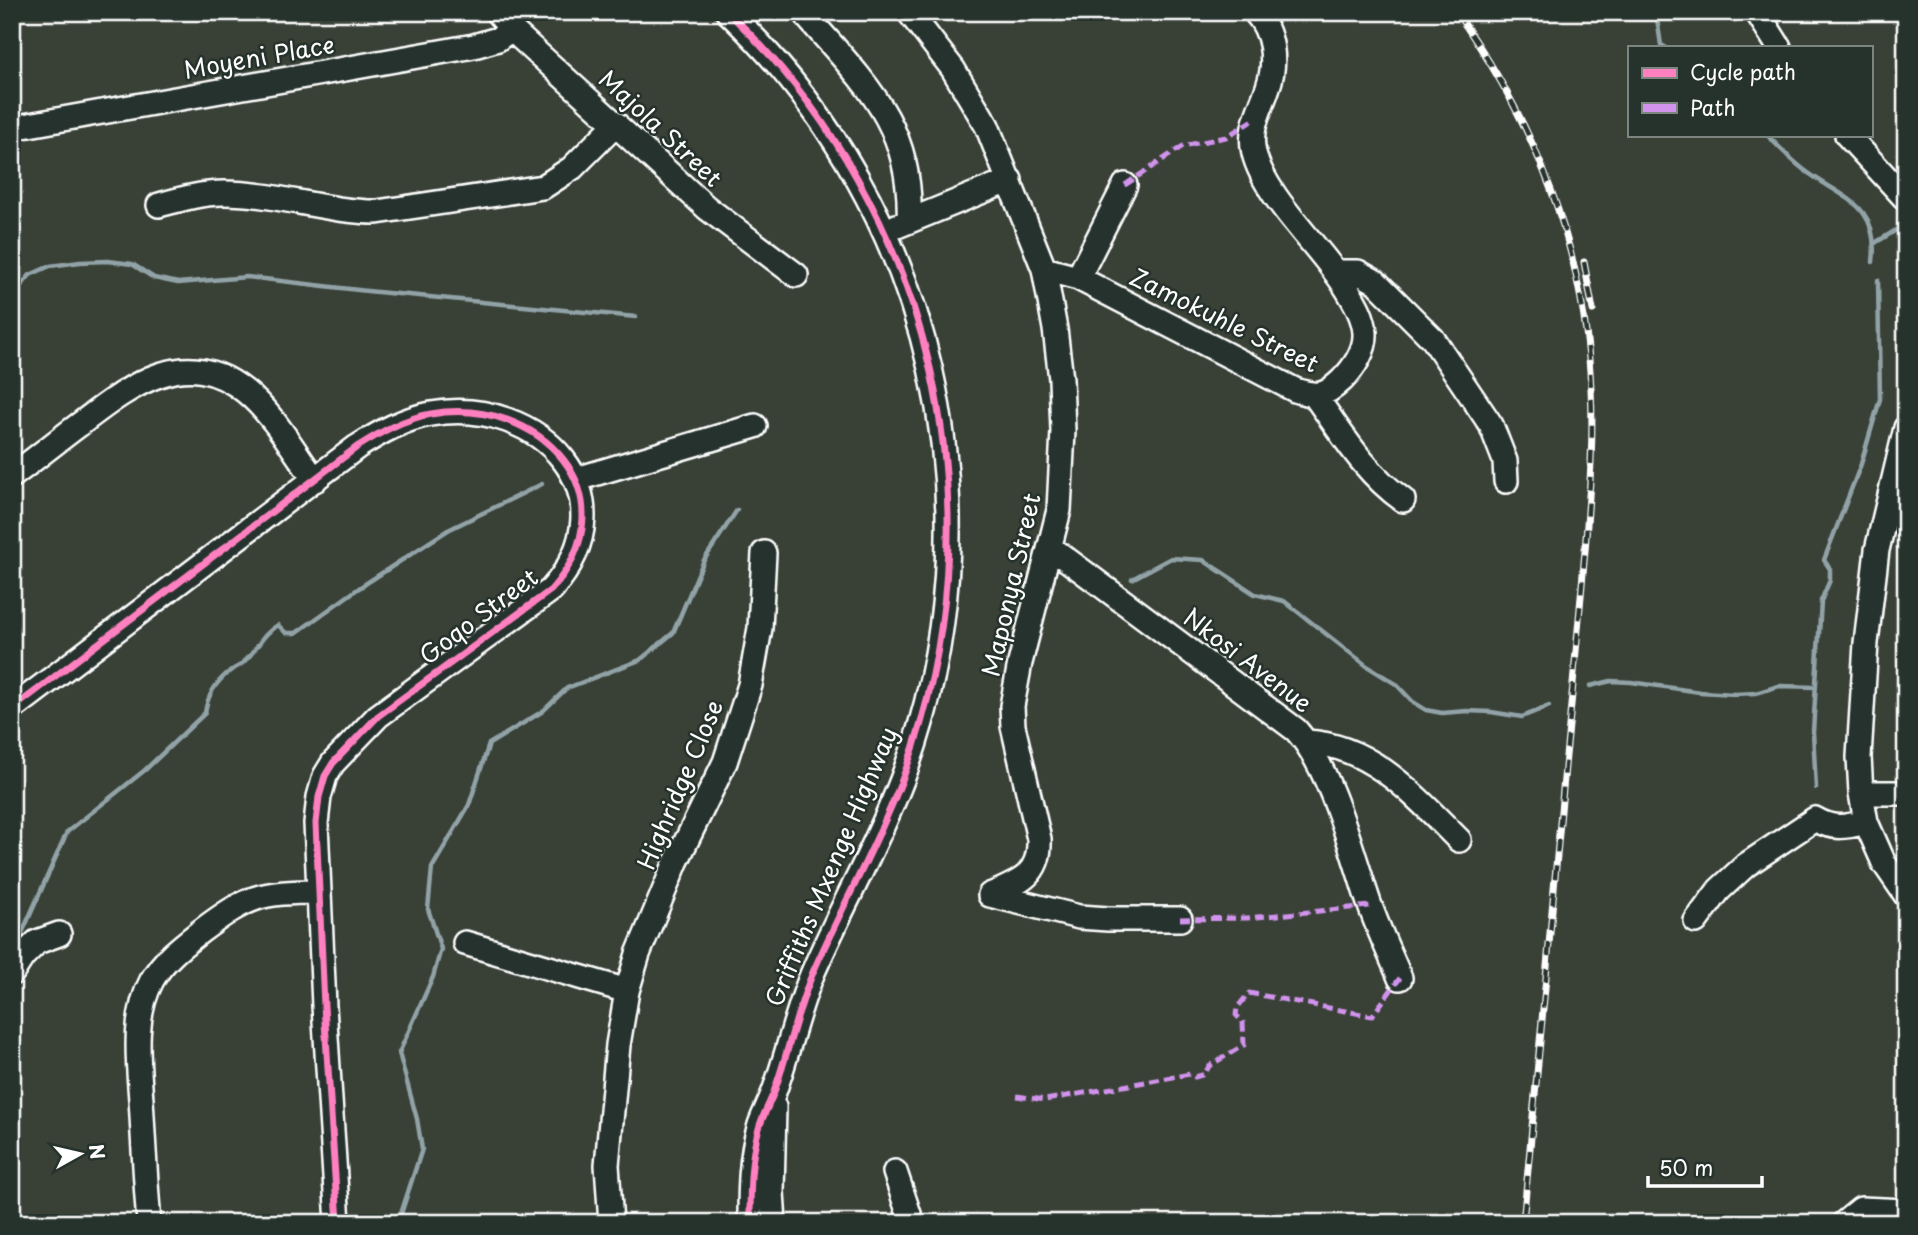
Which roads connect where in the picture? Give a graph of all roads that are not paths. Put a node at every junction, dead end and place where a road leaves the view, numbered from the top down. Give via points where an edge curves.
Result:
1 (728, 12) edge
2 (909, 12) edge
3 (1255, 12) edge
4 (1757, 12) edge
5 (809, 19) dead end
6 (504, 21) edge
7 (1778, 46) edge
8 (616, 124) junction
9 (12, 128) edge
10 (1848, 136) edge
11 (1010, 180) junction
12 (1125, 185) dead end
13 (1906, 199) edge
14 (159, 205) dead end
15 (909, 221) junction
16 (886, 231) junction
17 (1044, 269) junction
18 (1336, 272) junction
19 (796, 275) dead end
20 (1078, 278) junction
21 (1315, 396) junction
22 (754, 426) dead end
23 (1906, 428) edge
24 (12, 476) edge
25 (577, 479) junction
26 (315, 480) junction
27 (1506, 481) dead end
28 (1898, 490) edge
29 (1403, 500) dead end
30 (1050, 547) junction
31 (764, 553) dead end
32 (12, 709) edge
33 (1307, 742) junction
34 (1861, 793) junction
35 (1906, 793) edge
36 (1866, 822) junction
37 (1459, 840) dead end
38 (319, 892) junction
39 (1906, 895) edge
40 (1180, 919) dead end
41 (1696, 921) dead end
42 (59, 934) dead end
43 (465, 943) dead end
44 (12, 973) edge
45 (1401, 978) dead end
46 (627, 991) junction
47 (775, 1090) junction
48 (895, 1172) dead end
49 (1906, 1211) edge
50 (149, 1223) edge
51 (338, 1223) edge
52 (611, 1223) edge
53 (750, 1223) edge
54 (774, 1223) edge
55 (912, 1223) edge
56 (1844, 1223) edge

1 - 16 street, Griffiths Mxenge Highway via 784,72 834,139
2 - 11 street, Maponya Street via 953,69 987,125
3 - 18 street, Zamokuhle Street via 1271,38 1272,57 1269,84 1255,119 1255,157 1269,186
4 - 7 street
5 - 15 street via 855,72 895,132 908,174
6 - 8 street, Majola Street
6 - 9 street, Moyeni Place via 498,39 474,46
8 - 14 street via 572,168 543,187 499,195 377,212 224,193
8 - 19 street, Majola Street via 707,208
10 - 13 street
11 - 15 street
11 - 17 street, Maponya Street
12 - 20 street
15 - 16 street
16 - 47 street, Griffiths Mxenge Highway via 920,324 939,411 947,524 940,636 919,731 901,781 812,974
17 - 20 street, Zamokuhle Street
17 - 30 street, Maponya Street via 1060,366 1063,431 1059,510
18 - 21 street, Zamokuhle Street via 1357,306 1364,346 1345,378
18 - 27 street via 1357,272 1376,282 1433,339 1492,425
20 - 21 street, Zamokuhle Street via 1295,390
21 - 29 street via 1367,469
22 - 25 street
23 - 28 street
24 - 26 street via 127,390 153,376 192,370 219,375 246,393
25 - 26 street via 549,444 529,430 461,412 405,420 357,447
25 - 38 street, Goqo Street via 582,522 579,544 551,590 378,716 333,763 319,797 316,823
26 - 32 street
28 - 34 street via 1877,550 1866,643
30 - 33 street, Nkosi Avenue
30 - 40 street, Maponya Street via 1012,706 1040,851 1037,863 1019,883 990,895 1079,917
31 - 46 street, Highridge Close via 760,628 750,685 725,762 676,862
33 - 37 street via 1339,746 1364,757 1405,787
33 - 45 street, Nkosi Avenue via 1334,799 1370,906
34 - 35 street
34 - 36 street
36 - 39 street via 1884,863
36 - 41 street via 1828,827 1815,819 1746,864
38 - 50 street via 268,894 234,907 183,945 153,977 139,1030
38 - 51 street, Goqo Street
42 - 44 street via 37,942
43 - 46 street
46 - 52 street, Highridge Close via 607,1165
47 - 53 street, Griffiths Mxenge Highway via 759,1126
47 - 54 street, Griffiths Mxenge Highway
48 - 55 street
49 - 56 street via 1861,1209

